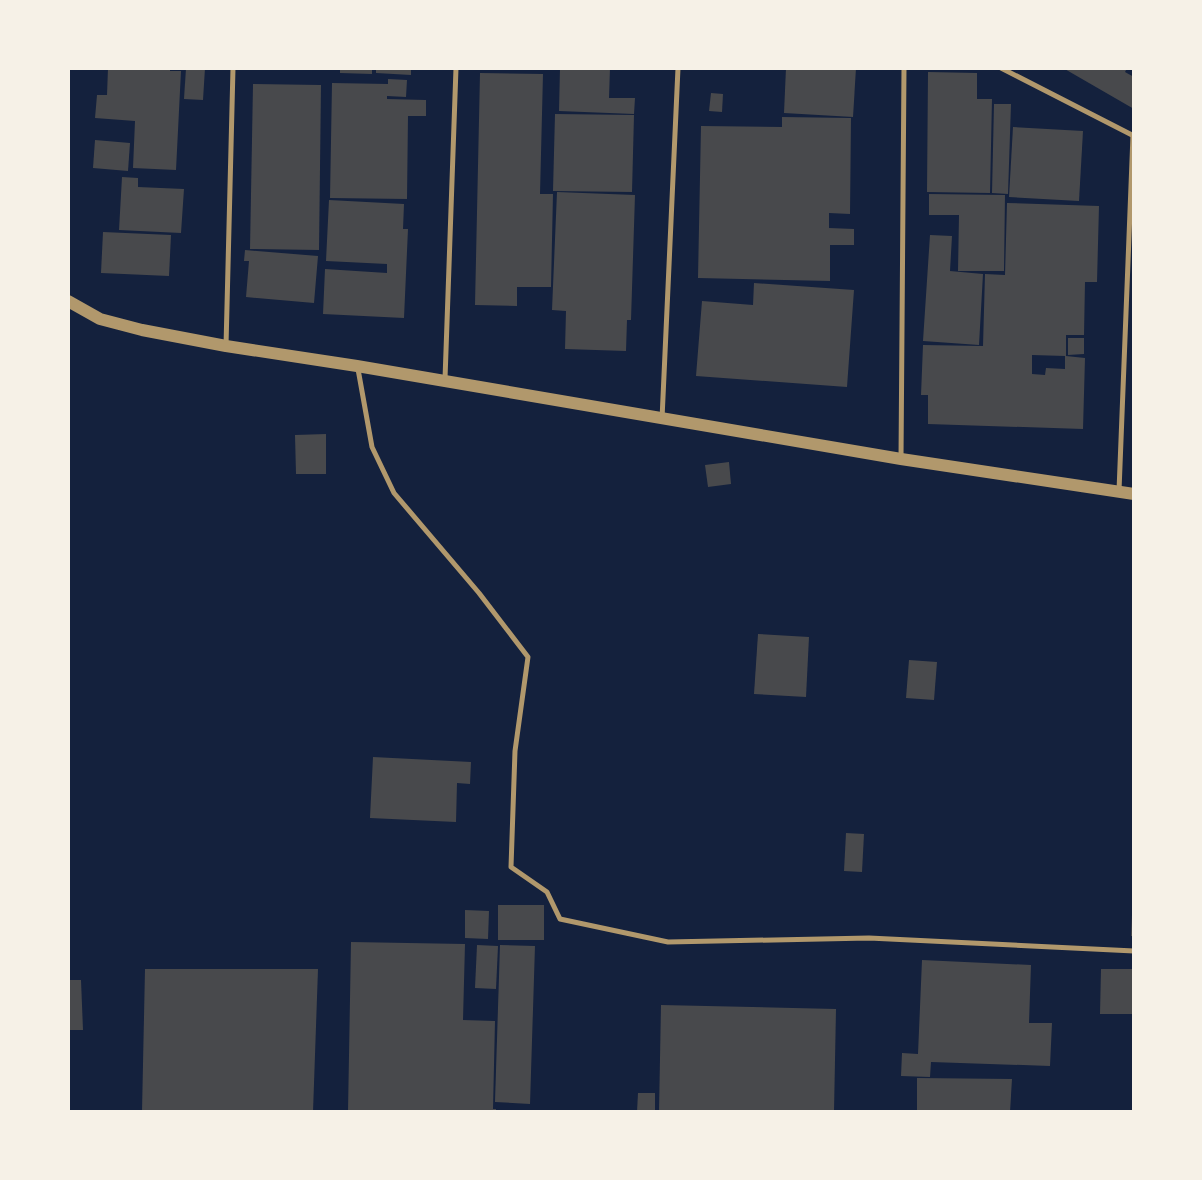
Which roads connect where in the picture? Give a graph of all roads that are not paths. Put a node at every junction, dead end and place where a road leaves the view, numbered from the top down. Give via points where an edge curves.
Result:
1 (233, 68) edge
2 (456, 68) edge
3 (678, 68) edge
4 (904, 68) edge
5 (1001, 68) edge
6 (1133, 135) edge
7 (68, 301) edge
8 (226, 346) junction
9 (358, 366) junction
10 (445, 382) junction
11 (662, 419) junction
12 (901, 459) junction
13 (1119, 491) junction
14 (1134, 494) edge
15 (1134, 951) edge

1 - 8 lane
2 - 10 lane
3 - 11 lane
4 - 12 lane
5 - 6 lane
6 - 13 lane
7 - 8 street via 100,319
8 - 9 street
9 - 10 street
9 - 15 lane via 372,447 394,493 528,657 515,751 511,867 547,892 560,919 668,942 869,939
10 - 11 street
11 - 12 street
12 - 13 street
13 - 14 street

